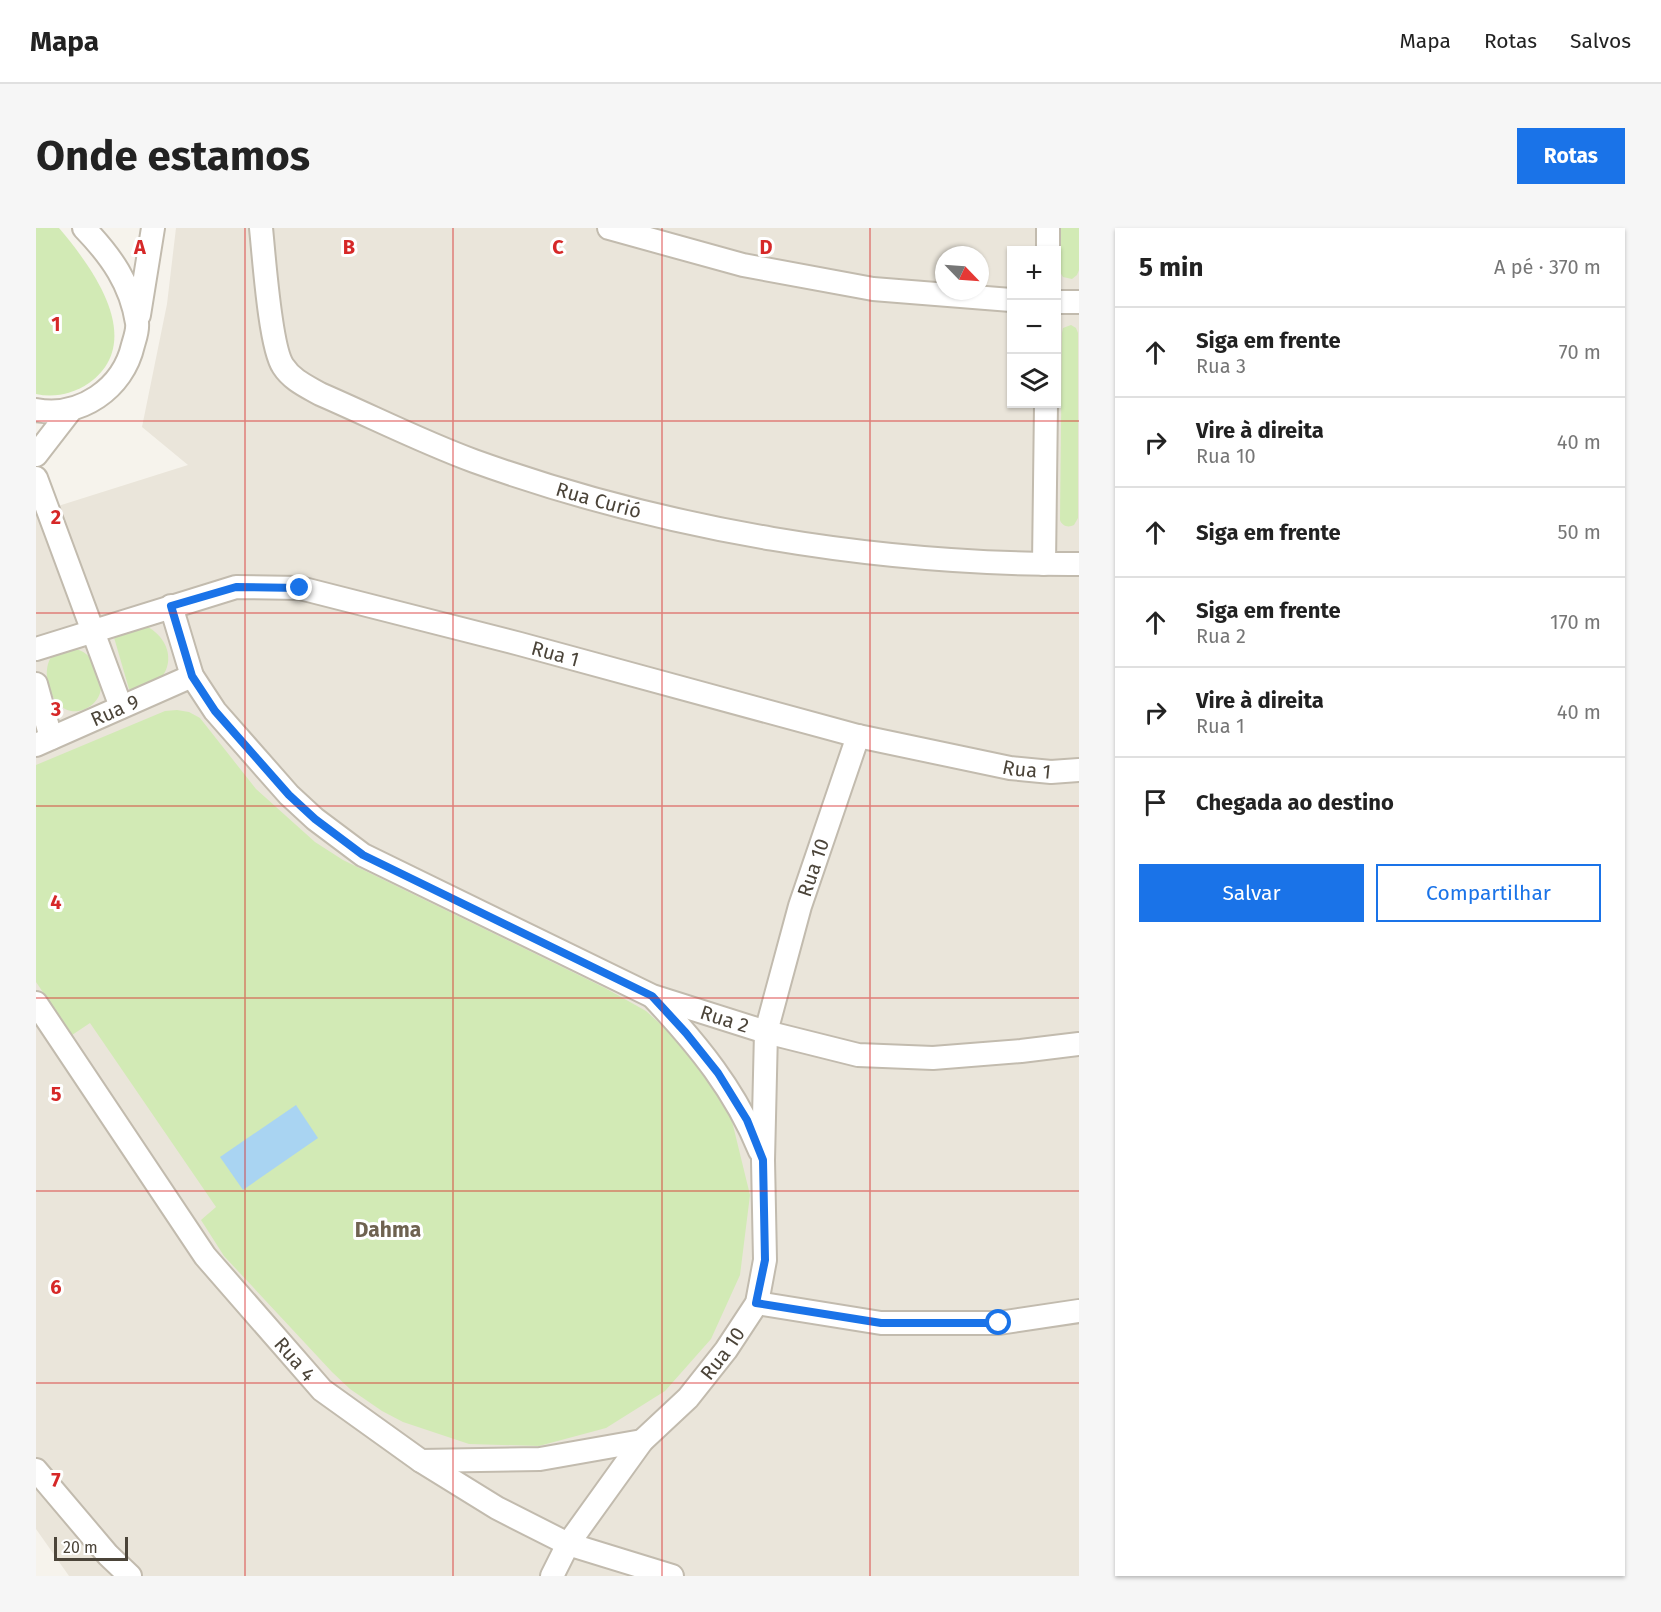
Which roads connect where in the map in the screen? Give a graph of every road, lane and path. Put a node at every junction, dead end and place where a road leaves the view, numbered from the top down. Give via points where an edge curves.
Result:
1 (84, 228) edge
2 (153, 228) edge
3 (261, 228) edge
4 (609, 228) edge
5 (1048, 228) edge
6 (1048, 246) edge
7 (1007, 300) edge
8 (1079, 302) edge
9 (1061, 303) edge
10 (138, 326) junction
11 (1046, 408) edge
12 (36, 411) edge
13 (70, 411) junction
14 (36, 455) edge
15 (36, 478) edge
16 (1044, 564) junction
17 (1079, 564) edge
18 (171, 606) junction
19 (93, 631) junction
20 (36, 649) edge
21 (192, 676) junction
22 (36, 684) edge
23 (121, 707) junction
24 (858, 736) junction
25 (44, 741) edge
26 (1079, 770) edge
27 (652, 996) junction
28 (36, 1003) edge
29 (766, 1032) junction
30 (1079, 1044) edge
31 (763, 1160) junction
32 (756, 1303) junction
33 (1079, 1311) edge
34 (642, 1442) junction
35 (421, 1461) junction
36 (36, 1470) edge
37 (568, 1544) junction
38 (130, 1576) edge
39 (552, 1576) edge
40 (672, 1576) edge

1 - 10 street via 118,268 130,292
2 - 10 street
3 - 16 street, Rua Curió via 274,338 282,365 289,373 320,394 472,460 592,500 821,547 935,559
4 - 7 street via 743,265 873,289
5 - 6 street
8 - 9 street
10 - 13 street via 121,373 106,390
11 - 16 street
12 - 13 street
13 - 14 street
15 - 19 street
16 - 17 street, Rua Curió
18 - 19 street, Rua 1
18 - 21 street, Rua 2
18 - 24 street, Rua 1 via 236,587 300,588
19 - 20 street, Rua 1
19 - 23 street
21 - 23 street, Rua 9
21 - 27 street, Rua 2 via 215,711 289,795 363,855
22 - 25 street
23 - 25 street, Rua 9
24 - 26 street, Rua 1 via 1010,768
24 - 29 street, Rua 10 via 800,906
27 - 29 street, Rua 2
27 - 31 street via 718,1073 747,1120
28 - 35 street, Rua 4 via 205,1256 322,1390
29 - 30 street, Rua 2 via 858,1055 933,1058
29 - 31 street, Rua 10
31 - 32 street, Rua 10 via 765,1260
32 - 33 street via 881,1323 999,1323
32 - 34 street, Rua 10 via 688,1398
34 - 35 street via 540,1459
34 - 37 street, Rua 10
35 - 37 street, Rua 4 via 497,1508
36 - 38 street via 108,1556
37 - 39 street, Rua 10
37 - 40 street, Rua 4

